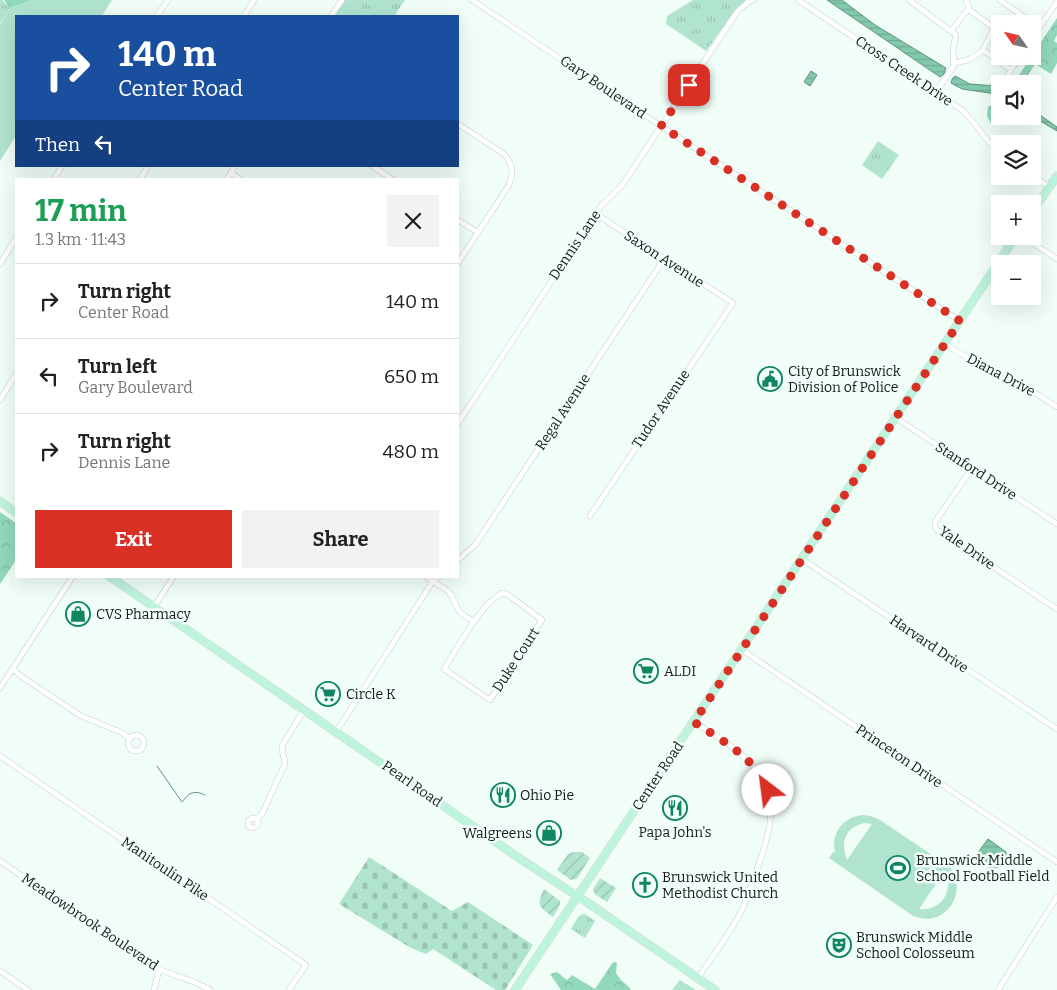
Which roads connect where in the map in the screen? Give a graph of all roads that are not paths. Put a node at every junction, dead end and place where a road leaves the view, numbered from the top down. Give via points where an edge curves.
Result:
1 (168, 0) edge
2 (254, 0) edge
3 (342, 0) edge
4 (472, 0) edge
5 (753, 0) edge
6 (798, 0) edge
7 (909, 0) edge
8 (966, 0) edge
9 (1000, 0) edge
10 (1057, 2) edge
11 (968, 9) junction
12 (158, 15) edge
13 (245, 15) edge
14 (332, 15) edge
15 (1021, 15) edge
16 (991, 24) edge
17 (1041, 25) edge
18 (951, 31) junction
19 (991, 37) edge
20 (982, 50) junction
21 (953, 63) junction
22 (1014, 65) edge
23 (1011, 70) junction
24 (1008, 75) edge
25 (936, 92) junction
26 (459, 125) edge
27 (661, 126) junction
28 (991, 145) edge
29 (61, 167) edge
30 (147, 167) edge
31 (234, 167) edge
32 (374, 167) edge
33 (231, 173) junction
34 (1057, 176) edge
35 (55, 178) edge
36 (141, 178) edge
37 (228, 178) edge
38 (238, 178) edge
39 (390, 178) edge
40 (1041, 181) edge
41 (1049, 187) junction
42 (1041, 199) edge
43 (596, 214) junction
44 (459, 221) edge
45 (477, 232) junction
46 (15, 240) edge
47 (1010, 245) edge
48 (1036, 245) edge
49 (664, 259) junction
50 (1057, 259) edge
51 (459, 261) edge
52 (0, 264) edge
53 (732, 303) joint
54 (960, 321) junction
55 (945, 344) junction
56 (15, 376) edge
57 (0, 400) edge
58 (1057, 407) edge
59 (896, 418) junction
60 (459, 421) edge
61 (972, 468) junction
62 (0, 501) edge
63 (15, 511) edge
64 (590, 516) dead end
65 (1057, 524) edge
66 (459, 559) edge
67 (802, 559) junction
68 (72, 578) edge
69 (112, 578) edge
70 (173, 578) edge
71 (428, 578) edge
72 (437, 578) edge
73 (433, 581) junction
74 (154, 607) junction
75 (1057, 609) edge
76 (474, 622) junction
77 (742, 650) junction
78 (12, 669) junction
79 (0, 688) edge
80 (304, 710) junction
81 (694, 722) junction
82 (1057, 729) edge
83 (336, 732) junction
84 (130, 739) dead end
85 (0, 756) edge
86 (256, 819) dead end
87 (0, 861) edge
88 (1057, 862) edge
89 (577, 896) junction
90 (1057, 897) edge
91 (160, 970) junction
92 (0, 971) edge
93 (698, 978) junction
94 (28, 990) edge
95 (154, 990) edge
96 (210, 990) edge
97 (289, 990) edge
98 (515, 990) edge
99 (715, 990) edge
100 (998, 990) edge

1 - 12 street
2 - 13 street
3 - 14 street
4 - 27 street, Gary Boulevard
5 - 27 street, Dennis Lane via 737,12
6 - 25 street, Cross Creek Drive
7 - 18 street
8 - 11 street
9 - 15 street
10 - 17 street
11 - 16 street
11 - 18 street
18 - 21 street via 956,35
19 - 20 street
20 - 21 street via 974,58
20 - 23 street
21 - 25 street
22 - 23 street
23 - 24 street
25 - 28 street, Cross Creek Drive via 962,110
26 - 45 street via 504,154 512,168 509,185
27 - 43 street, Dennis Lane via 623,184
27 - 54 street, Gary Boulevard
29 - 35 street
30 - 36 street
31 - 33 street
32 - 39 street
33 - 37 street
33 - 38 street
34 - 41 main road
40 - 41 street
41 - 42 main road
43 - 49 street, Saxon Avenue
43 - 60 street, Dennis Lane
44 - 45 street
45 - 51 street
46 - 52 street
47 - 54 main road, Center Road
48 - 50 street
49 - 53 street, Saxon Avenue
49 - 66 street, Regal Avenue via 475,546
53 - 64 street, Tudor Avenue
54 - 55 main road, Center Road
55 - 58 street, Diana Drive
55 - 59 main road, Center Road
56 - 57 street
59 - 61 street, Stanford Drive
59 - 67 main road, Center Road
61 - 65 street, Stanford Drive
61 - 75 street, Yale Drive via 935,522 937,530
62 - 63 main road
67 - 77 main road, Center Road
67 - 82 street, Harvard Drive
68 - 78 street
69 - 74 main road, Pearl Road
70 - 74 street
71 - 73 street
72 - 73 street
73 - 76 street via 448,591 459,610
73 - 83 street
74 - 80 main road, Pearl Road
76 - 76 street, Duke Court via 444,669 490,700 542,620 502,592
77 - 81 main road, Center Road
77 - 88 street, Princeton Drive
78 - 79 street
78 - 84 street via 81,716
80 - 83 main road, Pearl Road
80 - 86 street via 283,744 283,771 262,814
81 - 89 main road, Center Road
81 - 93 street via 731,746 753,767 770,796 766,842 744,904
83 - 89 main road, Pearl Road
85 - 97 street, Manitoulin Pike via 306,965
87 - 91 street, Meadowbrook Boulevard
89 - 93 main road, Pearl Road
89 - 98 main road, Center Road
90 - 100 street
91 - 95 street
91 - 96 street, Meadowbrook Boulevard
92 - 94 street
93 - 99 main road, Pearl Road

